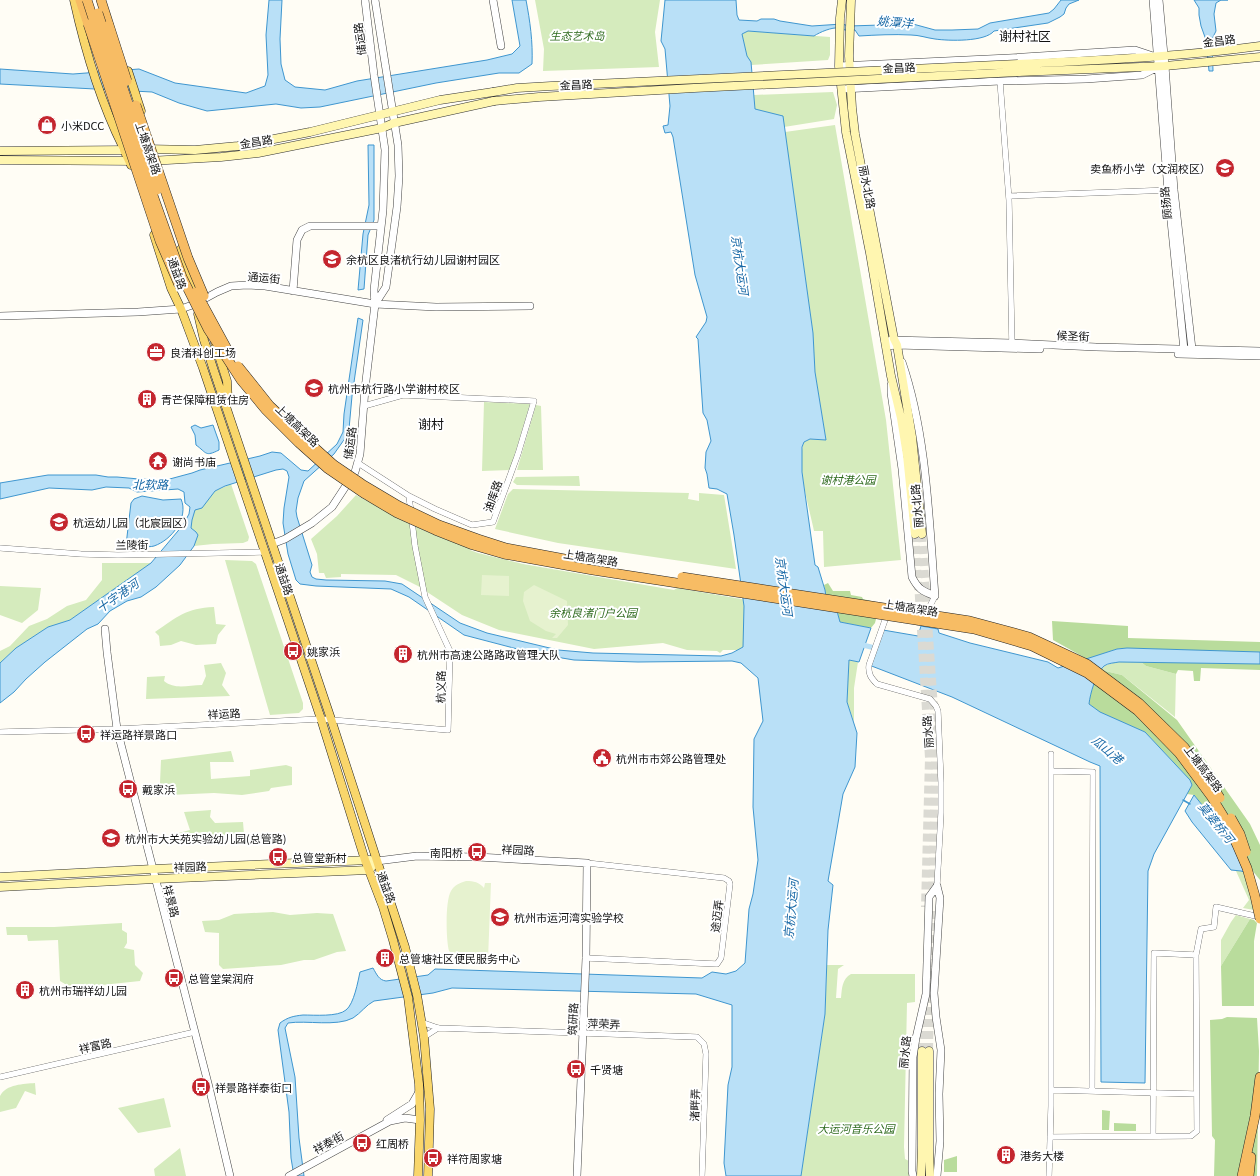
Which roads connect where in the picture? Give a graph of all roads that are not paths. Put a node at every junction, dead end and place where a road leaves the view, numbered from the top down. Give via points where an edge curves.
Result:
1 (74, 0) edge
2 (80, 0) edge
3 (83, 0) edge
4 (87, 0) edge
5 (93, 0) edge
6 (100, 0) edge
7 (105, 0) edge
8 (365, 0) edge
9 (375, 0) edge
10 (493, 0) edge
11 (842, 0) edge
12 (851, 0) edge
13 (1153, 0) edge
14 (1159, 0) edge
15 (501, 46) dead end
16 (1260, 46) edge
17 (1260, 56) edge
18 (1161, 57) junction
19 (850, 65) junction
20 (839, 66) junction
21 (1162, 67) junction
22 (123, 68) junction
23 (1018, 68) junction
24 (1000, 81) junction
25 (846, 89) junction
26 (393, 112) junction
27 (380, 115) junction
28 (394, 123) junction
29 (382, 128) junction
30 (151, 149) junction
31 (0, 150) edge
32 (124, 150) junction
33 (0, 160) edge
34 (130, 161) junction
35 (154, 161) junction
36 (1171, 190) junction
37 (1009, 196) junction
38 (381, 226) junction
39 (293, 291) junction
40 (204, 300) junction
41 (195, 304) junction
42 (375, 304) junction
43 (530, 306) dead end
44 (181, 309) junction
45 (0, 316) edge
46 (208, 329) junction
47 (895, 342) junction
48 (885, 343) junction
49 (1012, 346) junction
50 (1188, 351) junction
51 (1260, 351) edge
52 (1260, 356) edge
53 (233, 359) junction
54 (891, 376) junction
55 (364, 406) junction
56 (229, 412) junction
57 (358, 463) junction
58 (410, 496) junction
59 (272, 544) junction
60 (0, 548) edge
61 (264, 552) junction
62 (935, 596) junction
63 (105, 629) dead end
64 (321, 719) junction
65 (331, 719) junction
66 (117, 728) junction
67 (448, 730) joint
68 (0, 732) edge
69 (1051, 754) dead end
70 (1051, 771) junction
71 (365, 860) junction
72 (377, 861) junction
73 (587, 864) junction
74 (153, 869) junction
75 (369, 870) junction
76 (0, 877) edge
77 (155, 879) junction
78 (937, 886) junction
79 (0, 887) edge
80 (1260, 891) edge
81 (1260, 918) edge
82 (1196, 955) junction
83 (586, 958) junction
84 (421, 1022) junction
85 (438, 1028) junction
86 (195, 1032) junction
87 (582, 1032) junction
88 (424, 1037) junction
89 (697, 1037) joint
90 (0, 1077) edge
91 (1260, 1077) edge
92 (419, 1090) junction
93 (1051, 1090) junction
94 (1092, 1091) junction
95 (1153, 1093) junction
96 (1196, 1094) junction
97 (1255, 1116) junction
98 (420, 1120) junction
99 (378, 1128) junction
100 (1154, 1136) junction
101 (1050, 1137) junction
102 (419, 1153) junction
103 (428, 1172) edge
104 (230, 1176) edge
105 (290, 1176) edge
106 (418, 1176) edge
107 (577, 1176) edge
108 (702, 1176) edge
109 (913, 1176) edge
110 (920, 1176) edge
111 (930, 1176) edge
112 (937, 1176) edge
113 (1049, 1176) edge
114 (1242, 1176) edge
115 (1249, 1176) edge

1 - 32 main road via 100,92
2 - 46 highway, bridge via 160,241 187,302
3 - 32 main road, 通益路, bridge via 123,122
4 - 46 highway, 上塘高架路, bridge via 182,277
5 - 53 highway, 上塘高架路, bridge via 180,256 189,279
6 - 22 main road
6 - 53 highway, bridge via 188,258
7 - 22 main road
8 - 27 street, 储运路
9 - 26 street, 储运路
10 - 15 street
11 - 20 main road, 丽水北路
12 - 19 main road, 丽水北路
13 - 18 street, 顾扬路
14 - 18 street, 顾扬路
16 - 18 main road, 金昌路
17 - 21 main road, 金昌路
18 - 19 street, 金昌路 via 1135,50
18 - 21 street, 顾扬路
18 - 23 main road, 金昌路
19 - 20 street, 金昌路
19 - 25 main road, 丽水北路
20 - 25 main road, 丽水北路
21 - 23 main road, 金昌路
21 - 24 street, 金昌路 via 1142,75
21 - 36 street, 顾扬路
22 - 30 main road
23 - 26 main road, 金昌路, bridge via 517,88 440,100
23 - 28 main road, 金昌路, bridge via 539,97 494,101
24 - 25 street, 金昌路
24 - 37 street
25 - 47 main road, 丽水北路
25 - 48 main road, 丽水北路 via 846,132
26 - 27 main road, 金昌路
26 - 28 street, 储运路
27 - 29 street, 储运路
27 - 30 main road, 金昌路 via 238,146 195,150
28 - 29 main road, 金昌路
28 - 42 street, 储运路 via 398,145 397,206 386,287
29 - 35 main road, 金昌路 via 258,153
29 - 38 street, 储运路 via 385,150
30 - 32 main road, 金昌路
30 - 35 main road
31 - 32 main road, 金昌路
32 - 34 main road, 通益路
33 - 34 main road, 金昌路
34 - 35 main road, 金昌路
34 - 44 main road, 通益路 via 171,288
35 - 40 main road
35 - 41 main road, 通益路
36 - 37 street
36 - 50 street, 顾扬路
37 - 49 street
38 - 39 street via 310,226 302,230 297,240
38 - 42 street, 储运路 via 374,290
39 - 40 street, 通运街 via 265,286 231,286
39 - 42 street, 通运街
40 - 41 street, 通运街
40 - 56 main road via 227,381
41 - 44 street, 通运街
41 - 56 main road, 通益路 via 204,340
42 - 43 street, 通运街 via 436,307
42 - 55 street, 储运路
44 - 45 street, 通运街
44 - 61 main road, 通益路
46 - 81 highway, 上塘高架路, bridge via 240,380 266,410 327,468 397,513 473,545 536,560 974,629 1032,646 1087,673 1138,711 1179,753 1211,796 1227,822 1246,868
47 - 48 street, 候圣街
47 - 49 street, 候圣街
47 - 54 main road, 丽水北路 via 912,438 918,534 906,447
47 - 62 street, 丽水北路 via 908,378 921,443
48 - 54 main road, 丽水北路
49 - 50 street, 候圣街
50 - 51 street, 候圣街
50 - 52 street, 候圣街
53 - 80 highway, 上塘高架路, bridge via 270,406 334,465 399,506 478,539 506,548 594,564 970,621 1029,637 1087,664 1139,702 1184,747 1205,775 1240,834
54 - 62 street, 丽水北路 via 912,577 916,586
55 - 57 street, 储运路
55 - 58 street, 油库路 via 402,395 534,401 493,522 472,525 435,510
56 - 59 main road, 通益路
57 - 58 street, 油库路
57 - 59 street, 储运路 via 332,507 312,523
58 - 67 street, 杭义路 via 415,546 425,596 450,651
59 - 65 main road, 通益路
60 - 61 street, 兰陵街 via 81,554
61 - 64 main road, 通益路
62 - 78 street, 丽水路 via 930,606 923,610 898,604 890,606 868,672 877,684 930,699 938,712 941,814
63 - 66 street, 祥景路
64 - 65 street, 祥运路
64 - 66 street, 祥运路
64 - 71 main road, 通益路
65 - 67 street, 祥运路
65 - 72 main road, 通益路
66 - 68 street, 祥运路
66 - 74 street, 祥景路
69 - 70 street
70 - 93 street
70 - 94 street via 1094,772
71 - 72 main road, 祥园路
71 - 74 main road, 祥园路
71 - 75 main road, 通益路
72 - 73 street, 祥园路 via 417,856
72 - 75 main road
72 - 84 main road, 通益路 via 412,972
73 - 83 street, 筑研路
73 - 83 street, 途迈弄 via 724,878 730,884 721,958 717,964
74 - 76 main road, 祥园路
74 - 77 street, 祥景路
75 - 77 main road, 祥园路
75 - 92 main road, 通益路 via 403,975
77 - 79 main road, 祥园路
77 - 86 street, 祥景路
78 - 109 street, 丽水路 via 930,898 926,994 913,1057
78 - 112 street, 丽水路 via 940,898 934,993 941,1050
81 - 82 street via 1216,907 1214,927 1201,930
82 - 95 street via 1154,953
82 - 96 street
83 - 87 street, 筑研路
84 - 85 street, 萍荣弄
84 - 88 main road, 通益路
85 - 87 street, 萍荣弄
85 - 88 street
86 - 90 street, 祥富路
86 - 104 street, 祥景路
87 - 89 street, 萍荣弄
87 - 107 street, 筑研路
88 - 103 main road, 通益路 via 430,1109
89 - 108 street, 渚畔弄 via 704,1044 706,1054
91 - 97 highway
92 - 98 main road, 通益路
92 - 99 street, 祥泰街 via 412,1104 381,1123
93 - 94 street
93 - 101 street
94 - 95 street
95 - 96 street
95 - 100 street
96 - 100 street via 1196,1131 1191,1136
97 - 114 highway
97 - 115 highway
98 - 99 street, 祥泰街 via 405,1118
98 - 102 main road, 通益路
99 - 105 street, 祥泰街
100 - 101 street
101 - 113 street
102 - 103 main road
102 - 106 main road, 通益路
110 - 111 main road, 丽水路 via 925,1051

